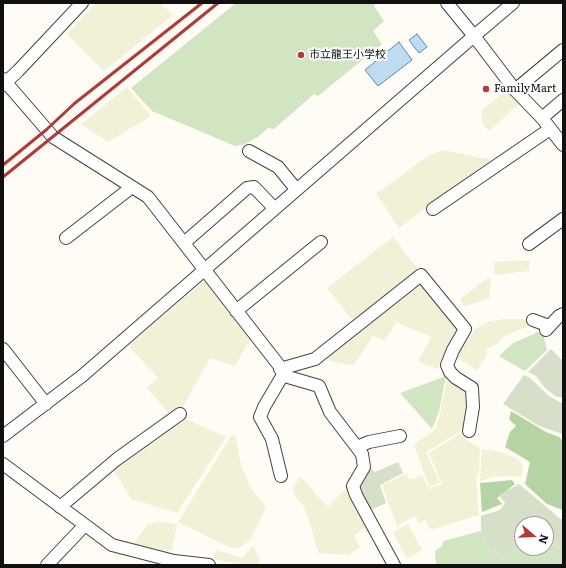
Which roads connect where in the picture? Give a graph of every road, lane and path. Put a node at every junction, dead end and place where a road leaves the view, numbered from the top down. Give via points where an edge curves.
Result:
1 (82, 3) edge
2 (446, 3) edge
3 (513, 3) edge
4 (474, 36) junction
5 (563, 50) edge
6 (4, 82) edge
7 (515, 90) junction
8 (563, 100) edge
9 (542, 118) junction
10 (550, 129) junction
11 (563, 145) edge
12 (249, 151) dead end
13 (132, 187) junction
14 (296, 189) junction
15 (274, 208) junction
16 (433, 210) dead end
17 (563, 219) edge
18 (66, 238) dead end
19 (321, 242) dead end
20 (184, 243) junction
21 (529, 244) dead end
22 (204, 268) junction
23 (236, 311) junction
24 (563, 314) edge
25 (533, 320) dead end
26 (3, 349) edge
27 (282, 371) junction
28 (46, 404) junction
29 (180, 414) dead end
30 (469, 431) dead end
31 (3, 436) edge
32 (400, 436) dead end
33 (357, 447) junction
34 (3, 464) edge
35 (281, 476) dead end
36 (60, 507) junction
37 (84, 526) junction
38 (47, 565) edge
39 (209, 565) edge
40 (394, 565) edge

1 - 6 street
2 - 4 street
3 - 4 street
4 - 7 street
4 - 14 street
5 - 7 street
6 - 13 street via 54,137
7 - 9 street
8 - 9 street
9 - 10 street
10 - 11 street
10 - 16 street
12 - 14 street via 278,167
13 - 18 street
13 - 20 street via 148,197
14 - 15 street
15 - 20 street via 254,188 247,188
15 - 22 street
17 - 21 street
19 - 23 street
20 - 22 street
22 - 23 street
22 - 28 street via 82,376
23 - 27 street
24 - 25 street via 547,328
26 - 28 street
27 - 30 street via 315,359 421,275 465,329 447,365 453,375 472,388 473,407
27 - 33 street via 288,377 319,386 330,412
27 - 35 street via 260,417 272,440
28 - 31 street
29 - 36 street via 117,459
32 - 33 street via 368,442
33 - 40 street via 362,454 364,467 353,486
34 - 36 street
36 - 37 street
37 - 38 street
37 - 39 street via 112,545 174,561

